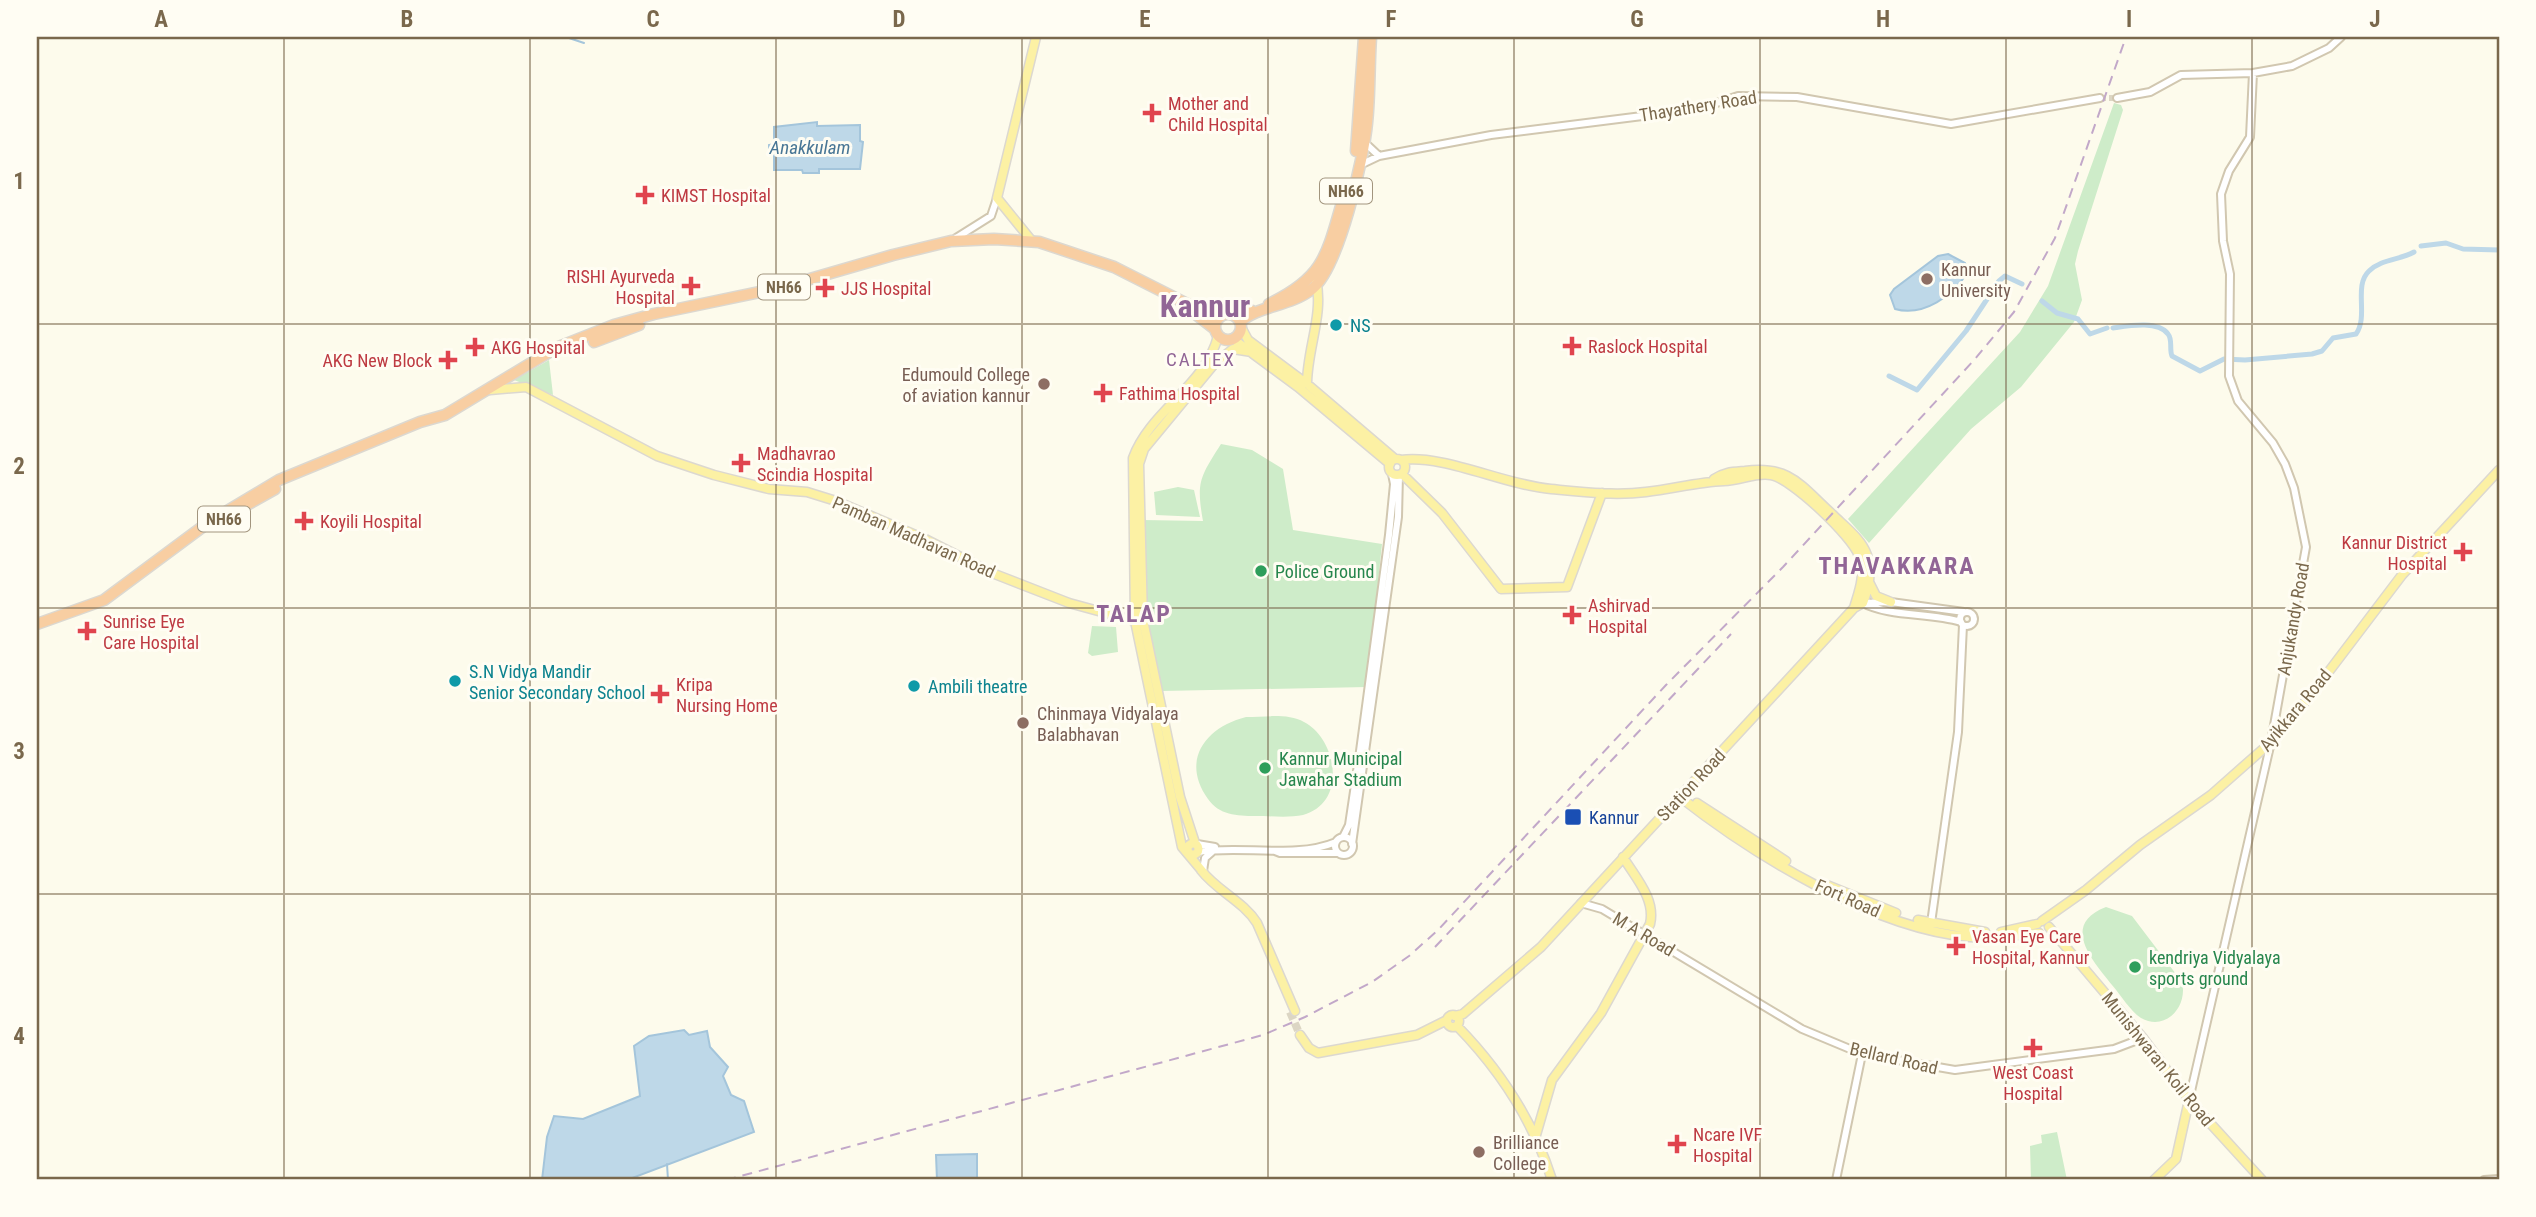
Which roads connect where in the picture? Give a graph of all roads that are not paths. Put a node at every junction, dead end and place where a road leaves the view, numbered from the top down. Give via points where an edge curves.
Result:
1 (1036, 37) edge
2 (1364, 37) edge
3 (1371, 37) edge
4 (2341, 37) edge
5 (2253, 73) junction
6 (2100, 98) tunnel mouth
7 (2117, 98) tunnel mouth
8 (1361, 141) junction
9 (1379, 156) junction
10 (1360, 165) junction
11 (997, 198) junction
12 (951, 241) junction
13 (1036, 243) junction
14 (1316, 279) junction
15 (1189, 308) junction
16 (1226, 315) junction
17 (1240, 325) junction
18 (1214, 329) junction
19 (592, 339) junction
20 (1232, 340) junction
21 (1252, 352) junction
22 (1212, 361) junction
23 (1307, 384) junction
24 (490, 390) junction
25 (1395, 461) junction
26 (2499, 470) edge
27 (1398, 474) junction
28 (1714, 479) junction
29 (1602, 493) junction
30 (1869, 582) junction
31 (1892, 602) junction
32 (1858, 604) junction
33 (1134, 610) junction
34 (1965, 612) junction
35 (1115, 616) junction
36 (1139, 621) junction
37 (1965, 624) junction
38 (37, 627) edge
39 (1367, 721) junction
40 (2271, 742) junction
41 (1681, 795) junction
42 (1189, 829) junction
43 (1179, 832) junction
44 (1343, 837) junction
45 (1336, 842) junction
46 (1352, 844) junction
47 (1194, 849) junction
48 (1214, 849) junction
49 (1275, 851) junction
50 (1337, 853) junction
51 (1623, 857) junction
52 (1203, 872) junction
53 (1581, 903) junction
54 (1931, 926) junction
55 (2045, 928) junction
56 (1645, 935) junction
57 (1704, 969) joint
58 (1293, 1012) tunnel mouth
59 (1455, 1020) junction
60 (1302, 1035) tunnel mouth
61 (2143, 1038) junction
62 (1862, 1054) junction
63 (2189, 1100) junction
64 (1536, 1135) junction
65 (1552, 1180) edge
66 (1836, 1180) edge
67 (2154, 1180) edge
68 (2262, 1180) edge
69 (2484, 1180) edge
70 (2499, 1180) edge

1 - 11 main road
2 - 8 highway, NH66
3 - 8 highway, NH66
4 - 5 street via 2292,66
5 - 7 street via 2181,75 2150,92
5 - 40 street, Anjukandy Road via 2250,137 2221,186 2220,218 2230,274 2232,387 2285,464 2306,547
6 - 9 street, Thayathery Road via 1951,124 1797,97 1738,96 1698,109 1531,129
8 - 9 street
8 - 10 highway, NH66
8 - 14 highway, NH66
9 - 10 street, Thayathery Road
10 - 14 highway, NH66 via 1332,257
11 - 12 street via 991,216
11 - 13 main road
12 - 13 highway, NH66
12 - 19 highway, NH66 via 802,283 654,314 614,325
13 - 15 highway, NH66
13 - 19 highway, NH66 via 948,247
14 - 16 highway, NH66 via 1255,310
14 - 17 highway, NH66 via 1287,304 1251,315
14 - 23 main road via 1319,301
15 - 16 highway
15 - 18 highway, NH66
16 - 17 highway
16 - 18 highway via 1217,320
17 - 20 highway
17 - 23 main road via 1248,340
18 - 20 highway, NH66
18 - 22 main road
18 - 22 main road
19 - 24 highway, NH66 via 524,368
20 - 21 main road
20 - 22 main road
21 - 22 main road via 1233,349
21 - 25 main road
22 - 33 main road via 1143,438 1133,458
22 - 36 main road via 1142,453
23 - 25 main road
24 - 35 main road, Pamban Madhavan Road via 526,387 622,440 693,468 836,501 925,538 992,573
24 - 38 highway, NH66 via 279,486 223,519 103,607
25 - 27 main road
25 - 27 main road via 1405,468
25 - 29 main road via 1430,460 1542,488
26 - 40 main road, Ayikkara Road via 2402,575
27 - 29 main road via 1442,513 1501,589 1567,587
27 - 39 street
28 - 29 main road via 1636,494
28 - 30 main road via 1764,468 1795,479 1863,546
28 - 32 main road via 1762,474 1784,479 1859,555 1862,585
30 - 31 main road via 1876,596
30 - 32 main road
31 - 32 street
31 - 34 street
32 - 37 street
32 - 41 main road, Station Road
33 - 35 main road
33 - 36 main road
34 - 37 street
34 - 37 street via 1973,615
35 - 36 main road, Pamban Madhavan Road
36 - 42 main road
36 - 43 main road
37 - 54 street via 1958,732
39 - 44 street
39 - 46 street
40 - 55 main road, Ayikkara Road via 2211,795 2054,913
40 - 63 street, Anjukandy Road
41 - 51 main road, Station Road
41 - 54 main road, Fort Road via 1819,887
42 - 47 main road
42 - 48 street
43 - 47 main road
43 - 52 main road via 1182,847
44 - 45 street
44 - 46 street
45 - 49 street
45 - 50 street
46 - 50 street via 1348,854
47 - 48 street
47 - 52 main road
48 - 49 street
48 - 52 street via 1205,858
49 - 50 street
51 - 53 main road, Station Road
51 - 56 main road via 1651,905
52 - 58 main road via 1238,903 1262,941
53 - 56 street, M A Road via 1602,909
53 - 59 main road, Station Road via 1519,968
54 - 55 main road, Fort Road via 1985,932
54 - 55 main road, Fort Road via 1970,937 2029,934
55 - 61 main road, Munishwaran Koil Road
56 - 57 street, M A Road
56 - 64 main road via 1601,1013 1552,1080
57 - 62 street, Bellard Road via 1802,1029
59 - 60 main road, Station Road via 1382,1041 1314,1050
59 - 64 main road via 1507,1082
61 - 62 street, Bellard Road via 2114,1049 1955,1070
61 - 63 main road, Munishwaran Koil Road
62 - 66 street
63 - 67 main road via 2178,1155
63 - 68 main road, Munishwaran Koil Road
64 - 65 main road
69 - 70 street

